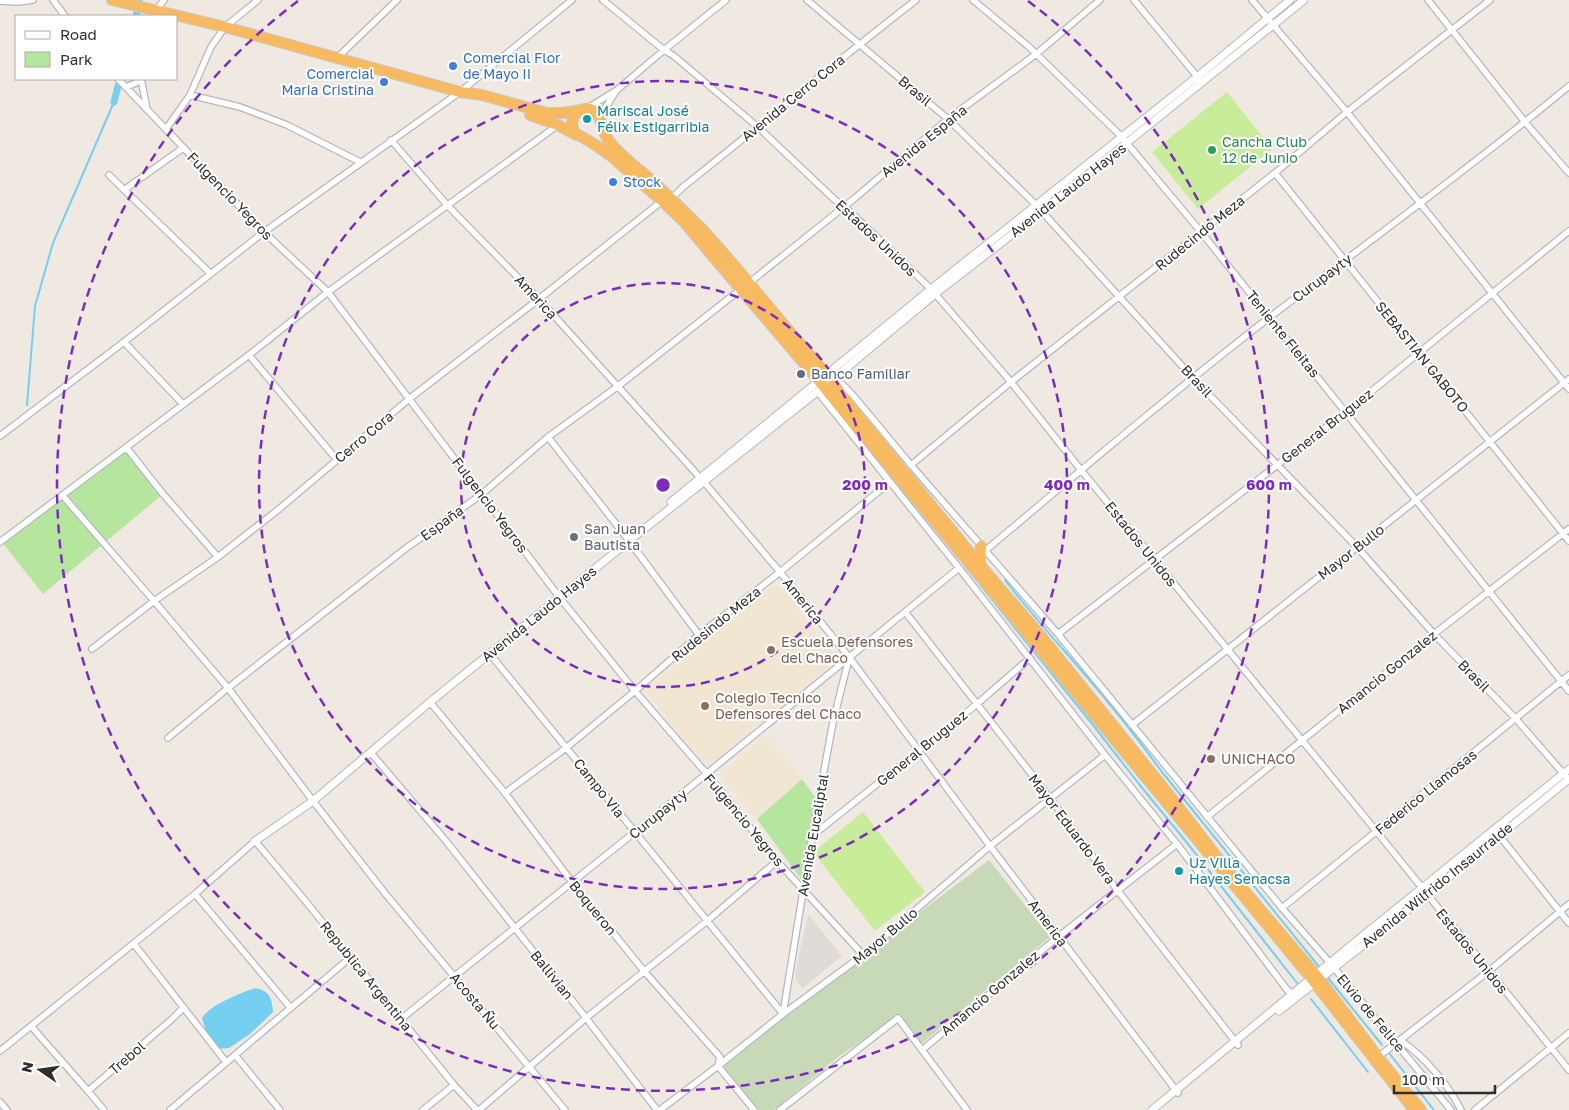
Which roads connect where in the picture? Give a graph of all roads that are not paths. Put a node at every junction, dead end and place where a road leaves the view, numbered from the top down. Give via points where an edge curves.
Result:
1 (33, 0) edge
2 (53, 0) edge
3 (112, 0) edge
4 (164, 0) edge
5 (258, 0) edge
6 (397, 0) edge
7 (572, 0) edge
8 (603, 0) edge
9 (726, 0) edge
10 (807, 0) edge
11 (916, 0) edge
12 (973, 0) edge
13 (1100, 0) edge
14 (1134, 0) edge
15 (1252, 0) edge
16 (1290, 0) edge
17 (1304, 0) edge
18 (1428, 0) edge
19 (1490, 0) edge
20 (0, 1) edge
21 (155, 13) edge
22 (64, 15) edge
23 (178, 18) edge
24 (1267, 18) junction
25 (1272, 25) junction
26 (225, 27) junction
27 (1451, 31) junction
28 (860, 44) junction
29 (664, 50) junction
30 (1035, 55) junction
31 (337, 58) junction
32 (1199, 79) junction
33 (119, 80) edge
34 (139, 80) edge
35 (140, 80) edge
36 (1569, 86) edge
37 (126, 88) junction
38 (617, 90) junction
39 (460, 92) junction
40 (190, 95) junction
41 (583, 109) junction
42 (147, 110) junction
43 (1347, 112) junction
44 (948, 119) junction
45 (1525, 122) junction
46 (601, 123) junction
47 (558, 125) junction
48 (759, 128) junction
49 (166, 129) junction
50 (1121, 136) junction
51 (580, 137) junction
52 (390, 140) junction
53 (1126, 144) junction
54 (183, 148) junction
55 (360, 162) junction
56 (1275, 173) junction
57 (1569, 173) edge
58 (109, 175) dead end
59 (124, 190) junction
60 (667, 199) junction
61 (1421, 203) junction
62 (1035, 204) junction
63 (448, 206) junction
64 (844, 206) junction
65 (1041, 212) junction
66 (1569, 231) edge
67 (264, 232) junction
68 (1201, 232) junction
69 (1345, 261) junction
70 (210, 273) junction
71 (745, 286) junction
72 (933, 291) junction
73 (328, 292) junction
74 (1493, 293) junction
75 (1120, 296) junction
76 (539, 299) junction
77 (1270, 318) junction
78 (124, 342) junction
79 (1419, 354) junction
80 (249, 355) junction
81 (1194, 378) junction
82 (1566, 381) edge
83 (823, 382) junction
84 (1011, 382) junction
85 (617, 387) junction
86 (1569, 389) edge
87 (409, 399) junction
88 (183, 404) junction
89 (1346, 412) junction
90 (0, 436) edge
91 (548, 437) junction
92 (1490, 442) junction
93 (126, 447) junction
94 (337, 460) junction
95 (911, 465) junction
96 (1278, 465) junction
97 (1081, 470) junction
98 (702, 480) junction
99 (890, 482) junction
100 (482, 494) junction
101 (63, 496) junction
102 (1417, 501) junction
103 (1569, 529) edge
104 (1563, 534) junction
105 (628, 539) junction
106 (0, 541) edge
107 (1569, 541) edge
108 (1357, 547) junction
109 (984, 548) junction
110 (218, 557) junction
111 (1154, 561) junction
112 (980, 565) junction
113 (959, 568) junction
114 (780, 572) junction
115 (1489, 592) junction
116 (558, 597) junction
117 (154, 601) junction
118 (906, 613) junction
119 (1058, 634) junction
120 (1434, 634) junction
121 (699, 635) junction
122 (92, 649) dead end
123 (1228, 650) junction
124 (490, 654) junction
125 (849, 657) junction
126 (1030, 658) junction
127 (1569, 674) edge
128 (1561, 681) junction
129 (228, 688) junction
130 (636, 691) junction
131 (1569, 691) edge
132 (430, 702) junction
133 (977, 704) junction
134 (1516, 719) junction
135 (1132, 725) junction
136 (168, 738) dead end
137 (1301, 740) junction
138 (566, 748) junction
139 (918, 750) junction
140 (370, 753) junction
141 (1105, 754) junction
142 (707, 774) junction
143 (1568, 776) edge
144 (505, 793) junction
145 (1050, 798) junction
146 (313, 801) junction
147 (1207, 817) junction
148 (1494, 829) junction
149 (635, 832) junction
150 (1377, 832) junction
151 (812, 836) junction
152 (1499, 836) junction
153 (255, 841) junction
154 (1177, 844) junction
155 (990, 846) junction
156 (778, 861) junction
157 (572, 882) junction
158 (1421, 888) junction
159 (804, 891) junction
160 (1118, 891) junction
161 (196, 894) junction
162 (1427, 895) junction
163 (1569, 904) edge
164 (1282, 908) junction
165 (1560, 911) junction
166 (707, 920) junction
167 (1569, 923) edge
168 (514, 928) junction
169 (1058, 937) junction
170 (134, 944) junction
171 (863, 956) junction
172 (351, 957) junction
173 (1332, 965) junction
174 (644, 971) junction
175 (1489, 971) junction
176 (454, 977) junction
177 (1315, 978) junction
178 (1304, 990) junction
179 (1292, 993) junction
180 (290, 1007) junction
181 (183, 1008) junction
182 (783, 1014) junction
183 (586, 1018) junction
184 (401, 1019) junction
185 (31, 1026) junction
186 (1569, 1033) edge
187 (1398, 1041) junction
188 (1237, 1044) junction
189 (1551, 1048) junction
190 (922, 1050) junction
191 (0, 1051) edge
192 (235, 1055) junction
193 (1378, 1057) junction
194 (226, 1062) junction
195 (530, 1066) junction
196 (718, 1066) junction
197 (1569, 1070) edge
198 (454, 1085) junction
199 (88, 1091) junction
200 (1177, 1092) junction
201 (0, 1102) edge
202 (7, 1110) edge
203 (104, 1110) edge
204 (170, 1110) edge
205 (280, 1110) edge
206 (423, 1110) edge
207 (478, 1110) edge
208 (566, 1110) edge
209 (658, 1110) edge
210 (754, 1110) edge
211 (780, 1110) edge
212 (967, 1110) edge
213 (1152, 1110) edge
214 (1156, 1110) edge
215 (1414, 1110) edge
216 (1421, 1110) edge
217 (1451, 1110) edge
218 (1461, 1110) edge
219 (1475, 1110) edge

1 - 20 street
2 - 22 street
3 - 21 highway
4 - 21 street
5 - 26 street
6 - 31 street
7 - 39 street
8 - 29 street, Estados Unidos
9 - 29 street
10 - 28 street, Brasil
11 - 28 street, Avenida Cerro Cora
12 - 30 street, Teniente Fleitas
13 - 30 street, Avenida España
14 - 32 street
15 - 24 street
16 - 24 street, Avenida Laudo Hayes
17 - 25 street, Avenida Laudo Hayes
18 - 27 street
19 - 27 street, Rudecindo Meza
23 - 26 highway
24 - 25 street
24 - 32 street, Avenida Laudo Hayes
25 - 32 street, Avenida Laudo Hayes
25 - 43 street
26 - 31 highway
26 - 40 street via 211,46
27 - 43 street, Rudecindo Meza
27 - 45 street
28 - 44 street, Brasil
28 - 48 street, Avenida Cerro Cora
29 - 38 street
29 - 48 street, Estados Unidos
30 - 44 street, Avenida España
30 - 50 street, Teniente Fleitas
31 - 39 highway
32 - 50 street, Avenida Laudo Hayes
32 - 53 street, Avenida Laudo Hayes
33 - 37 street, Fulgencio Yegros
34 - 37 street
35 - 42 street
36 - 45 street, Curupayty
37 - 42 street, Fulgencio Yegros
38 - 41 street
38 - 46 street
39 - 41 highway via 547,113 562,114
39 - 47 highway
39 - 52 street
40 - 49 street
40 - 55 street via 240,107 287,125
41 - 46 highway via 597,114
41 - 51 highway via 575,114 572,122 573,130
42 - 49 street, Fulgencio Yegros
43 - 56 street, Rudecindo Meza
43 - 61 street
44 - 62 street, Brasil
44 - 64 street, Avenida España
45 - 57 street
45 - 61 street, Curupayty
46 - 51 highway via 600,130 593,137
46 - 60 highway via 608,140
47 - 51 highway
47 - 63 street
48 - 60 street, Avenida Cerro Cora
48 - 64 street, Estados Unidos
49 - 54 street, Fulgencio Yegros
50 - 53 street, Teniente Fleitas
50 - 62 street, Avenida Laudo Hayes
51 - 60 highway via 611,156
52 - 55 street
52 - 63 street, America
53 - 65 street, Avenida Laudo Hayes
53 - 68 street, Teniente Fleitas
54 - 59 street
54 - 67 street, Fulgencio Yegros
55 - 67 street
56 - 68 street, Rudecindo Meza
56 - 69 street, SEBASTIAN GABOTO
58 - 59 street
59 - 70 street
60 - 71 highway via 689,228
60 - 76 street, Cerro Cora
61 - 69 street, Curupayty
61 - 74 street
62 - 65 street, Brasil
62 - 72 street, Avenida Laudo Hayes
63 - 73 street
63 - 76 street, America
64 - 71 street, Avenida España
64 - 72 street, Estados Unidos
65 - 72 street, Avenida Laudo Hayes
65 - 75 street, Brasil
66 - 74 street, General Bruguez
67 - 70 street
67 - 73 street, Fulgencio Yegros
68 - 75 street, Rudecindo Meza
68 - 77 street, Teniente Fleitas
69 - 77 street, Curupayty
69 - 79 street, SEBASTIAN GABOTO
70 - 78 street
71 - 83 highway
71 - 85 street, España
72 - 83 street, Avenida Laudo Hayes
72 - 84 street, Estados Unidos
73 - 80 street
73 - 87 street, Fulgencio Yegros
74 - 79 street, General Bruguez
74 - 82 street
75 - 81 street, Brasil
75 - 84 street, Rudecindo Meza
76 - 85 street, America
76 - 87 street, Cerro Cora
77 - 81 street, Curupayty
77 - 89 street, Teniente Fleitas
78 - 88 street
78 - 90 street
79 - 89 street, General Bruguez
79 - 92 street, SEBASTIAN GABOTO
80 - 88 street
80 - 94 street
81 - 96 street, Brasil
81 - 97 street, Curupayty
82 - 86 street
82 - 92 street, Mayor Bullo
83 - 95 street, Elvio de Felice via 842,384
83 - 98 street, Avenida Laudo Hayes
83 - 99 street
83 - 112 highway via 842,396
83 - 177 highway
84 - 95 street, Rudecindo Meza
84 - 97 street, Estados Unidos
85 - 91 street, España
85 - 98 street, America
87 - 94 street, Cerro Cora
87 - 100 street, Fulgencio Yegros
88 - 93 street
89 - 96 street, General Bruguez
89 - 102 street, Teniente Fleitas
91 - 100 street, España
91 - 105 street
92 - 102 street, Mayor Bullo
92 - 104 street, SEBASTIAN GABOTO
93 - 101 street
93 - 110 street
94 - 110 street, Cerro Cora
95 - 109 street, Elvio de Felice
96 - 108 street, Brasil
96 - 111 street, General Bruguez
97 - 109 street, Curupayty
97 - 111 street, Estados Unidos
98 - 105 street, Avenida Laudo Hayes
98 - 114 street, America
99 - 113 street
99 - 114 street, Rudesindo Meza
100 - 116 street, Fulgencio Yegros
100 - 129 street, España via 405,549
101 - 106 street
101 - 117 street
102 - 108 street, Mayor Bullo
102 - 115 street, Teniente Fleitas
103 - 104 street, Amancio Gonzalez
104 - 107 street, SEBASTIAN GABOTO
104 - 115 street, Amancio Gonzalez
105 - 116 street, Avenida Laudo Hayes
105 - 121 street
108 - 120 street, Brasil
108 - 123 street, Mayor Bullo
109 - 112 highway
109 - 119 street, Elvio de Felice
110 - 117 street, Cerro Cora
111 - 119 street, General Bruguez
111 - 123 street, Estados Unidos
112 - 177 highway via 1066,667
113 - 118 street, Curupayty
113 - 126 street
114 - 121 street, Rudesindo Meza
114 - 125 street, America
115 - 120 street, Amancio Gonzalez
115 - 128 street, Teniente Fleitas
116 - 124 street, Avenida Laudo Hayes
116 - 130 street, Fulgencio Yegros
117 - 122 street, Cerro Cora
117 - 129 street
118 - 125 street, Curupayty
118 - 133 street, Mayor Eduardo Vera
119 - 135 street, Elvio de Felice
120 - 134 street, Brasil
120 - 137 street, Amancio Gonzalez
121 - 130 street, Rudesindo Meza
123 - 135 street, Mayor Bullo
123 - 137 street, Estados Unidos
124 - 132 street, Avenida Laudo Hayes
124 - 138 street, Campo Via
125 - 139 street, America
125 - 142 street, Curupayty
125 - 151 street, Avenida Eucaliptal via 833,722
126 - 133 street, General Bruguez
126 - 141 street
127 - 128 street, Federico Llamosas
128 - 131 street, Teniente Fleitas
128 - 134 street, Federico Llamosas
129 - 136 street, España
129 - 146 street, Acosta Ñu
130 - 138 street, Rudesindo Meza
130 - 142 street, Fulgencio Yegros
132 - 140 street, Avenida Laudo Hayes
132 - 144 street, Boqueron
133 - 139 street, General Bruguez
133 - 145 street, Mayor Eduardo Vera
134 - 143 street, Brasil
134 - 150 street, Federico Llamosas
135 - 147 street, Elvio de Felice
137 - 147 street, Amancio Gonzalez
137 - 150 street, Estados Unidos
138 - 144 street, Rudesindo Meza
138 - 149 street, Campo Via
139 - 151 street, General Bruguez
139 - 155 street, America
140 - 146 street, Avenida Laudo Hayes
140 - 168 street, Ballivian via 446,841
141 - 145 street, Mayor Bullo
141 - 154 street
142 - 149 street, Curupayty
142 - 156 street, Fulgencio Yegros
143 - 148 street, Avenida Wilfrido Insaurralde
143 - 152 street, Avenida Wilfrido Insaurralde
144 - 157 street, Boqueron
145 - 155 street, Mayor Bullo
145 - 160 street, Mayor Eduardo Vera
146 - 153 street, Avenida Laudo Hayes
146 - 176 street, Acosta Ñu
147 - 164 street, Elvio de Felice
148 - 152 street
148 - 158 street, Avenida Wilfrido Insaurralde
149 - 157 street, Curupayty
149 - 166 street, Campo Via
150 - 158 street, Estados Unidos
150 - 164 street, Federico Llamosas
151 - 159 street, Avenida Eucaliptal
152 - 162 street, Avenida Wilfrido Insaurralde
152 - 165 street
153 - 161 street
153 - 172 street, Republica Argentina
154 - 160 street, Amancio Gonzalez
154 - 179 street
155 - 169 street, America
155 - 171 street, Mayor Bullo
156 - 159 street, Fulgencio Yegros
156 - 166 street
157 - 168 street, Curupayty
157 - 174 street, Boqueron
158 - 162 street, Estados Unidos
158 - 173 street, Avenida Wilfrido Insaurralde via 1339,955
159 - 171 street, Fulgencio Yegros
159 - 182 street, Avenida Eucaliptal
160 - 169 street, Amancio Gonzalez
160 - 188 street, Mayor Eduardo Vera
161 - 170 street
161 - 180 street
162 - 173 street, Avenida Wilfrido Insaurralde
162 - 175 street, Estados Unidos
163 - 165 street
164 - 173 street, Elvio de Felice
165 - 167 street
165 - 175 street
166 - 174 street
166 - 182 street, Campo Via
168 - 176 street, Curupayty
168 - 183 street, Ballivian
169 - 190 street, Amancio Gonzalez
169 - 200 street, America
170 - 181 street
170 - 185 street
171 - 182 street, Mayor Bullo
172 - 180 street
172 - 184 street, Republica Argentina
173 - 177 street, Avenida Wilfrido Insaurralde
173 - 187 street, Elvio de Felice
174 - 183 street
174 - 196 street, Boqueron via 720,1057
175 - 187 street
175 - 189 street, Estados Unidos
176 - 184 street, Curupayty
176 - 195 street, Acosta Ñu
177 - 178 street, Avenida Wilfrido Insaurralde
177 - 179 street
177 - 193 highway
177 - 215 highway
178 - 179 street
178 - 188 street, Avenida Wilfrido Insaurralde
179 - 188 street
180 - 192 street
181 - 194 street
181 - 199 street, Trebol
182 - 196 street, Mayor Bullo
183 - 195 street
183 - 209 street, Ballivian
184 - 198 street, Republica Argentina
185 - 191 street
185 - 199 street
186 - 189 street
187 - 193 street
187 - 217 street, Elvio de Felice
187 - 218 street via 1422,1057 1453,1094
188 - 200 street
189 - 197 street, Estados Unidos
189 - 219 street
190 - 211 street via 898,1018
190 - 212 street
192 - 194 street
192 - 205 street
193 - 216 highway
194 - 204 street
195 - 207 street
195 - 208 street, Acosta Ñu
196 - 209 street, Mayor Bullo
196 - 210 street, Boqueron
198 - 206 street
198 - 207 street, Republica Argentina
199 - 203 street
200 - 213 street
200 - 214 street
201 - 202 street

